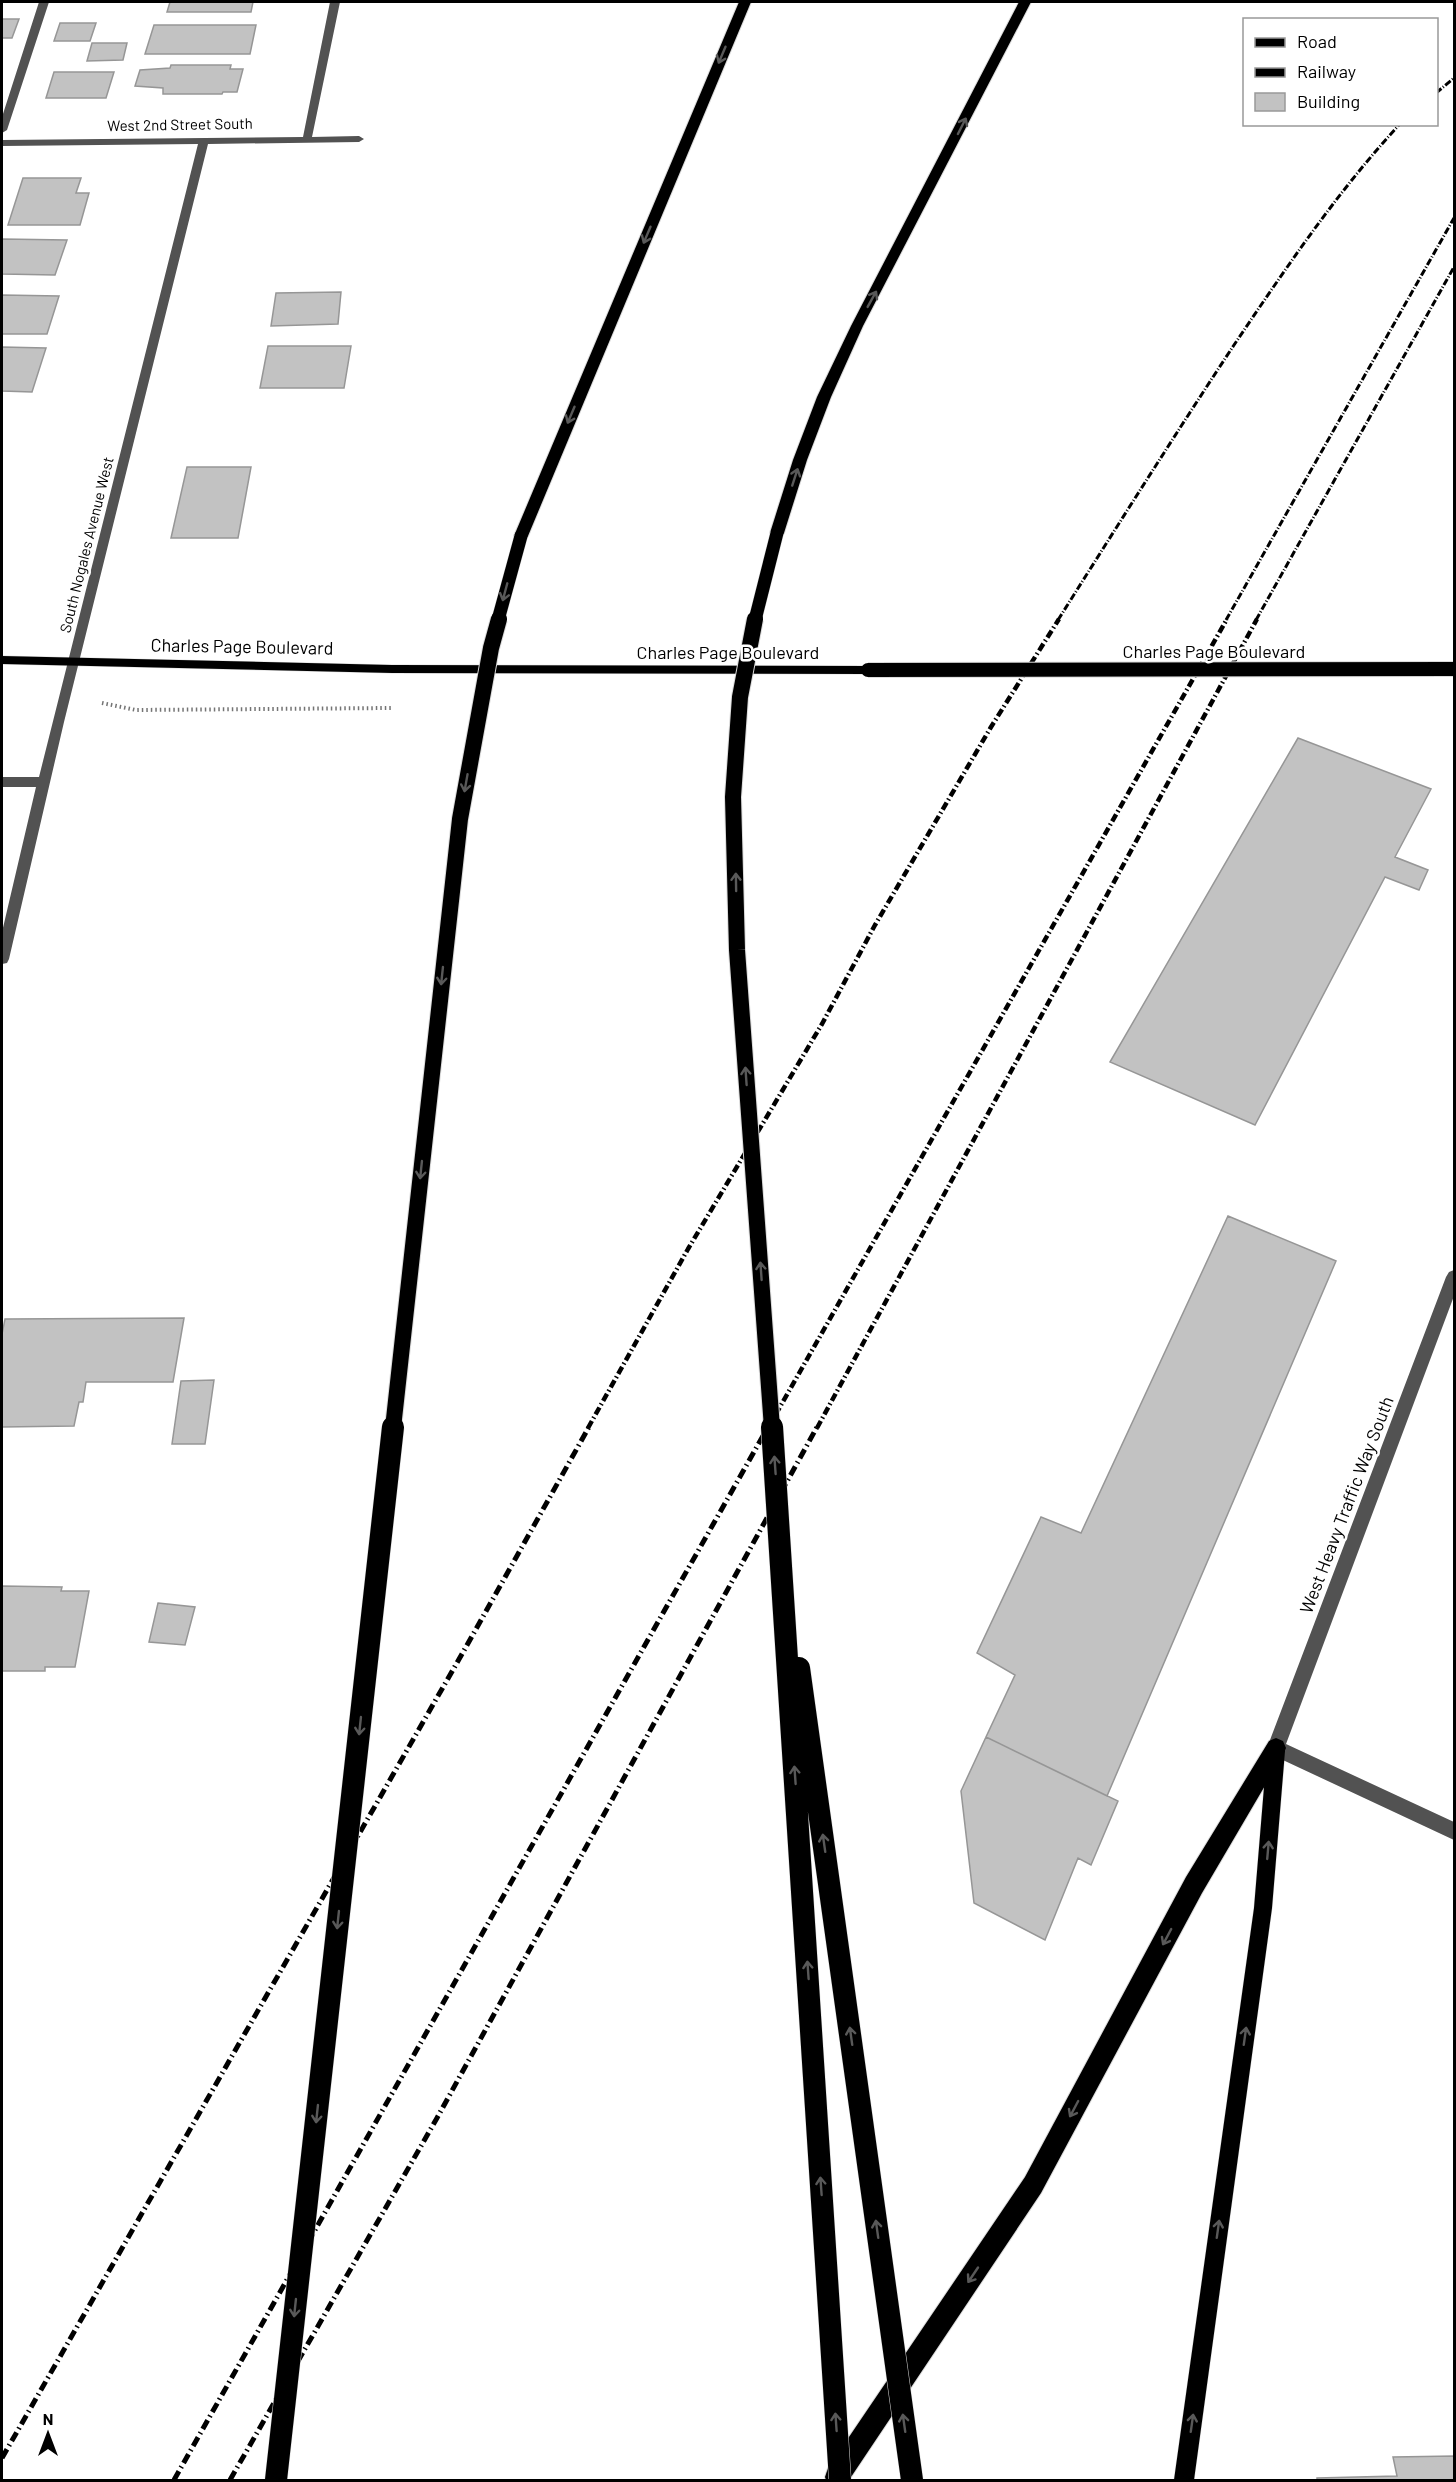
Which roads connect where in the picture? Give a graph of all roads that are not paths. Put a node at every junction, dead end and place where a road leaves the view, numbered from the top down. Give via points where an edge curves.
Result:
1 (44, 2) edge
2 (334, 2) edge
3 (745, 2) edge
4 (1024, 2) edge
5 (2, 130) edge
6 (204, 139) junction
7 (307, 139) junction
8 (359, 139) dead end
9 (2, 143) edge
10 (2, 660) edge
11 (73, 661) junction
12 (1455, 669) edge
13 (2, 782) edge
14 (44, 782) junction
15 (2, 959) edge
16 (1455, 1277) edge
17 (779, 1524) junction
18 (1276, 1748) junction
19 (1455, 1831) edge
20 (276, 2481) edge
21 (834, 2481) edge
22 (840, 2481) edge
23 (912, 2481) edge
24 (1184, 2481) edge

1 - 5 street
2 - 7 street
3 -> 20 highway, bridge via 521,536 491,648 459,819
17 -> 4 highway, bridge via 737,950 733,797 740,697 757,607 777,533 829,387
6 - 7 street, West 2nd Street South
6 - 9 street, West 2nd Street South
6 - 11 street, South Nogales Avenue West
7 - 8 street, West 2nd Street South
10 - 11 main road, Charles Page Boulevard
11 - 12 main road, Charles Page Boulevard, bridge via 392,669
11 - 14 street, South Nogales Avenue West
13 - 14 street
14 - 15 street, South Nogales Avenue West
16 - 18 street, West Heavy Traffic Way South
22 -> 17 highway, bridge
23 -> 17 highway, bridge
18 - 19 street
18 -> 21 highway via 1194,1885 1033,2185
24 -> 18 main road via 1263,1908

